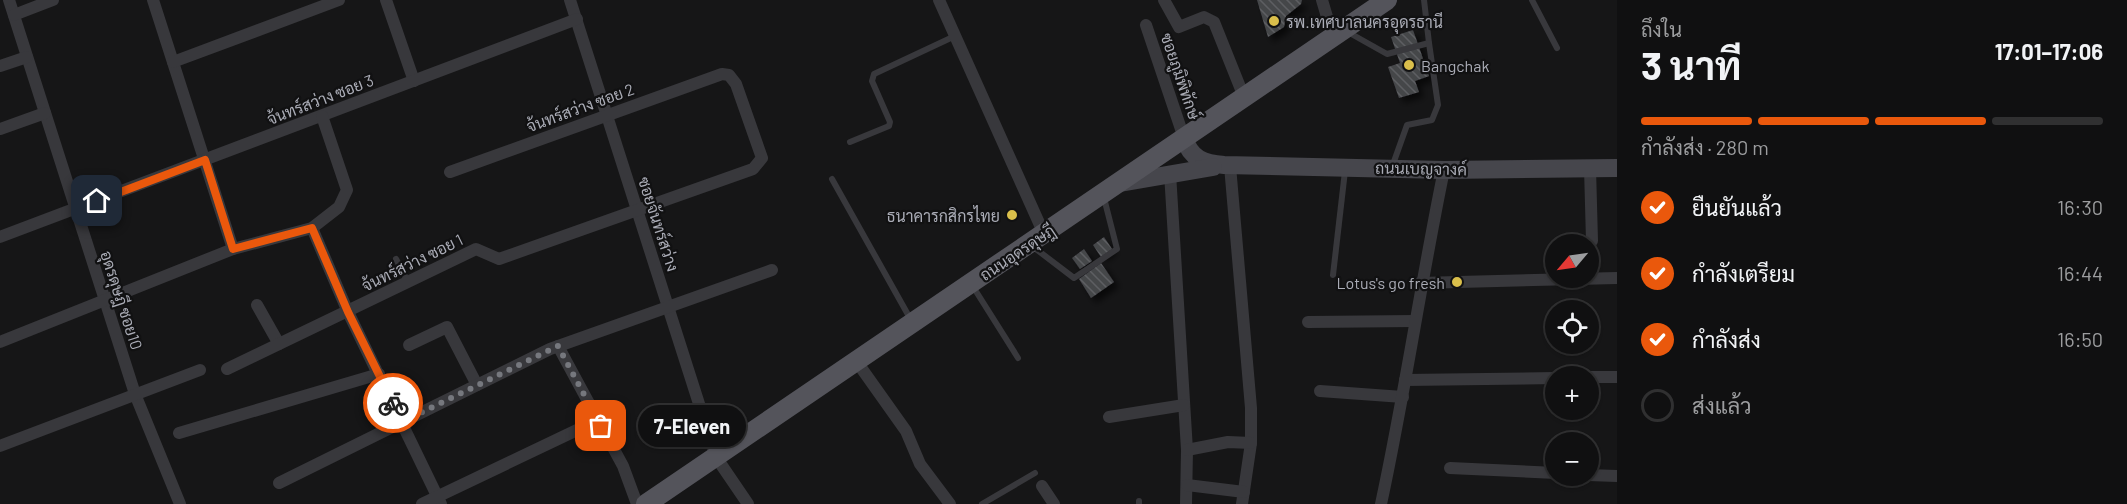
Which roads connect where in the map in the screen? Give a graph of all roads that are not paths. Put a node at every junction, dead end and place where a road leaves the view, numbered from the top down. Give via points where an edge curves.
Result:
1 (9, 0) edge
2 (53, 0) edge
3 (153, 0) edge
4 (339, 0) edge
5 (386, 0) edge
6 (570, 0) edge
7 (939, 0) edge
8 (1164, 0) edge
9 (1322, 0) edge
10 (1387, 0) edge
11 (1424, 0) edge
12 (1532, 0) edge
13 (14, 15) junction
14 (577, 19) junction
15 (1146, 25) dead end
16 (1338, 33) junction
17 (956, 35) junction
18 (1430, 43) junction
19 (1557, 48) dead end
20 (27, 57) junction
21 (173, 62) junction
22 (0, 66) edge
23 (414, 81) junction
24 (1244, 97) junction
25 (45, 113) junction
26 (607, 115) junction
27 (322, 116) junction
28 (0, 129) edge
29 (1184, 138) junction
30 (850, 142) dead end
31 (205, 160) junction
32 (1227, 166) junction
33 (1346, 167) junction
34 (1391, 167) junction
35 (1590, 168) junction
36 (1617, 168) edge
37 (753, 169) joint
38 (1444, 170) junction
39 (450, 172) dead end
40 (1170, 173) junction
41 (832, 179) dead end
42 (1110, 189) junction
43 (76, 209) junction
44 (638, 212) junction
45 (312, 228) junction
46 (1592, 234) edge
47 (0, 237) edge
48 (1037, 239) junction
49 (233, 249) junction
50 (396, 259) dead end
51 (772, 270) dead end
52 (1333, 275) dead end
53 (1617, 278) edge
54 (408, 282) junction
55 (971, 283) junction
56 (1420, 283) junction
57 (105, 302) junction
58 (257, 305) dead end
59 (667, 305) junction
60 (348, 312) junction
61 (1414, 321) junction
62 (1308, 322) dead end
63 (913, 323) junction
64 (0, 342) edge
65 (279, 345) junction
66 (409, 345) dead end
67 (558, 346) junction
68 (1018, 358) dead end
69 (857, 362) junction
70 (227, 369) dead end
71 (200, 370) dead end
72 (379, 374) junction
73 (1617, 376) edge
74 (1599, 377) edge
75 (1545, 378) edge
76 (1405, 380) junction
77 (477, 385) junction
78 (1320, 391) dead end
79 (135, 394) junction
80 (1402, 397) junction
81 (1185, 405) junction
82 (1109, 417) dead end
83 (598, 420) junction
84 (402, 422) junction
85 (179, 433) dead end
86 (1251, 443) junction
87 (0, 446) edge
88 (1187, 450) junction
89 (716, 457) junction
90 (1450, 468) dead end
91 (1545, 472) edge
92 (1035, 473) dead end
93 (1599, 475) edge
94 (1617, 476) edge
95 (279, 483) dead end
96 (1187, 485) junction
97 (1041, 486) dead end
98 (1243, 498) edge
99 (440, 500) edge
100 (180, 504) edge
101 (422, 504) edge
102 (637, 504) edge
103 (646, 504) edge
104 (748, 504) edge
105 (950, 504) edge
106 (982, 504) edge
107 (1054, 504) edge
108 (1186, 504) edge
109 (1381, 504) edge

1 - 13 street, อุดรดุษฎี ซอย10
2 - 13 street
3 - 21 street
4 - 21 street
5 - 23 street
6 - 14 street, ซอยจันทร์สว่าง
7 - 17 street
8 - 24 street via 1179,27 1204,18 1214,22
9 - 16 street
10 - 16 main road, ถนนอุดรดุษฎี
11 - 18 lane
12 - 19 lane
13 - 20 street, อุดรดุษฎี ซอย10
14 - 23 street, จ้นทร์สว่าง ซอย 3
14 - 26 street, ซอยจันทร์สว่าง
15 - 29 street, ซอยภูมิพิทักษ์
16 - 18 lane via 1387,54
16 - 24 main road, ถนนอุดรดุษฎี
17 - 30 lane via 874,74 872,81 889,126
17 - 48 street
18 - 34 lane via 1438,105 1432,120 1407,125
20 - 22 street
20 - 25 street, อุดรดุษฎี ซอย10
21 - 31 street
23 - 27 street, จ้นทร์สว่าง ซอย 3
24 - 29 main road, ถนนอุดรดุษฎี
25 - 28 street
25 - 43 street, อุดรดุษฎี ซอย10
26 - 37 street, จ้นทร์สว่าง ซอย 2 via 722,74 729,75 736,84 762,158
26 - 39 street, จ้นทร์สว่าง ซอย 2
26 - 44 street, ซอยจันทร์สว่าง
27 - 31 street, จ้นทร์สว่าง ซอย 3
27 - 45 street via 347,190 339,207
29 - 32 street, ถนนเบญจางค์ via 1194,157 1207,164
29 - 42 main road, ถนนอุดรดุษฎี
31 - 43 street, จ้นทร์สว่าง ซอย 3
31 - 49 street
32 - 33 street, ถนนเบญจางค์
32 - 40 street, ถนนเบญจางค์
32 - 86 street via 1251,408
33 - 34 street, ถนนเบญจางค์
33 - 52 lane
34 - 38 street, ถนนเบญจางค์
35 - 36 street, ถนนเบญจางค์
35 - 38 street, ถนนเบญจางค์
35 - 46 street
37 - 44 street, จ้นทร์สว่าง ซอย 1
38 - 56 street
40 - 42 street, ถนนเบญจางค์
40 - 81 street
41 - 63 lane
42 - 48 main road, ถนนอุดรดุษฎี
42 - 48 lane via 1117,249 1082,273 1074,278
43 - 47 street, จ้นทร์สว่าง ซอย 3
43 - 57 street, อุดรดุษฎี ซอย10
44 - 54 street, จ้นทร์สว่าง ซอย 1 via 499,259 476,249
44 - 59 street, ซอยจันทร์สว่าง
45 - 49 street
45 - 60 street
48 - 55 main road, ถนนอุดรดุษฎี
49 - 57 street
50 - 54 lane
51 - 59 street
53 - 56 street
54 - 60 street, จ้นทร์สว่าง ซอย 1
55 - 63 main road, ถนนอุดรดุษฎี
55 - 68 lane
56 - 61 street
57 - 64 street
57 - 79 street, อุดรดุษฎี ซอย10
58 - 65 street
59 - 67 street
59 - 89 street, ซอยจันทร์สว่าง
60 - 65 street, จ้นทร์สว่าง ซอย 1
60 - 72 street
61 - 62 street
61 - 76 street
63 - 69 main road, ถนนอุดรดุษฎี
65 - 70 street, จ้นทร์สว่าง ซอย 1
66 - 77 street via 447,327
67 - 77 street
67 - 83 street
69 - 89 main road, ถนนอุดรดุษฎี
69 - 105 street via 906,431 920,464
71 - 79 street
72 - 84 street
72 - 85 street
73 - 74 street
75 - 76 street
76 - 80 street
77 - 84 street
78 - 80 street
79 - 87 street
79 - 100 street, อุดรดุษฎี ซอย10
80 - 109 street
81 - 82 street
81 - 88 street
83 - 99 street
83 - 102 street via 623,466
84 - 95 street
84 - 99 street
86 - 88 street via 1228,442
86 - 98 street
88 - 96 street
89 - 103 main road, ถนนอุดรดุษฎี
89 - 104 street, ซอยจันทร์สว่าง
90 - 91 street
92 - 106 lane
93 - 94 street
96 - 98 street
96 - 108 street
97 - 107 street
99 - 101 street

